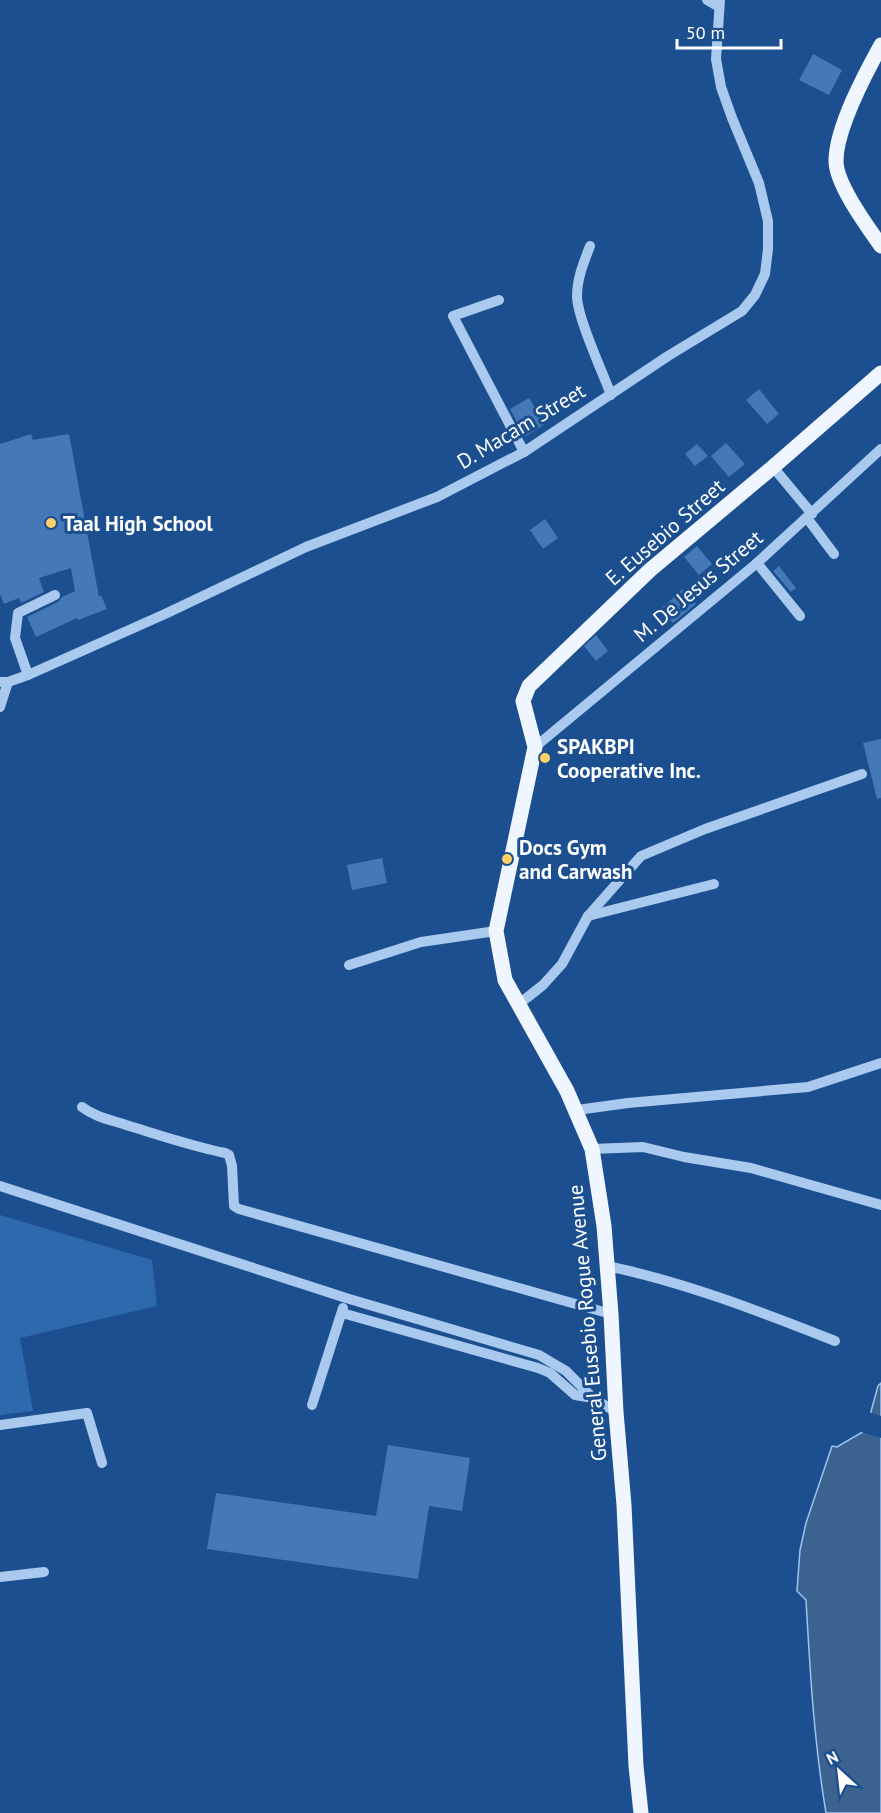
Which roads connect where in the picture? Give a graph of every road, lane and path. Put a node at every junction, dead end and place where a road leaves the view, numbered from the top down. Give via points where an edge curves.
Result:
1 (707, 0) edge
2 (719, 4) edge
3 (881, 45) edge
4 (590, 246) dead end
5 (881, 246) edge
6 (499, 300) dead end
7 (881, 373) edge
8 (611, 395) junction
9 (881, 449) edge
10 (524, 452) junction
11 (773, 467) junction
12 (810, 516) junction
13 (834, 554) dead end
14 (757, 563) junction
15 (56, 595) dead end
16 (800, 616) dead end
17 (28, 675) junction
18 (4, 682) edge
19 (0, 707) edge
20 (535, 747) junction
21 (862, 774) dead end
22 (714, 884) dead end
23 (588, 916) junction
24 (496, 931) junction
25 (349, 965) dead end
26 (519, 1004) junction
27 (881, 1063) edge
28 (82, 1107) dead end
29 (577, 1110) junction
30 (592, 1149) junction
31 (0, 1186) edge
32 (881, 1205) edge
33 (607, 1266) junction
34 (346, 1298) junction
35 (342, 1313) junction
36 (611, 1314) junction
37 (835, 1341) dead end
38 (593, 1398) junction
39 (312, 1405) dead end
40 (616, 1412) junction
41 (0, 1425) edge
42 (102, 1463) dead end
43 (44, 1572) dead end
44 (0, 1577) edge
45 (641, 1813) edge

1 - 2 street
2 - 8 street, D. Macam Street via 716,59 721,87 759,183 768,221 765,274 755,296 742,311
3 - 5 main road via 840,138 836,162 861,218
4 - 8 street via 577,298
6 - 10 street via 453,316
7 - 11 main road, E. Eusebio Street
8 - 10 street, D. Macam Street
9 - 12 street, M. De Jesus Street
10 - 17 street, D. Macam Street via 437,497 306,547
11 - 12 street
11 - 20 main road, E. Eusebio Street via 650,570 529,686 523,701
12 - 13 street
12 - 14 street, M. De Jesus Street
14 - 16 street
14 - 20 street, M. De Jesus Street
15 - 17 street via 18,613 15,638
17 - 18 street, D. Macam Street
18 - 19 street
20 - 24 main road, General Eusebio Rogue Avenue
21 - 23 street via 705,829 641,856
22 - 23 street
23 - 26 street via 562,964
24 - 25 street via 421,942
24 - 26 main road, General Eusebio Rogue Avenue via 505,980
26 - 29 main road, General Eusebio Rogue Avenue
27 - 29 street via 808,1087
28 - 36 street via 135,1128 229,1155 234,1206 238,1209
29 - 30 main road, General Eusebio Rogue Avenue
30 - 32 street via 643,1147 751,1168
30 - 33 main road, General Eusebio Rogue Avenue
31 - 34 street
33 - 36 main road, General Eusebio Rogue Avenue
33 - 37 street via 756,1310
34 - 35 street
34 - 38 street via 539,1355 566,1371
35 - 38 street via 538,1368 550,1373 575,1395
35 - 39 street
36 - 40 main road, General Eusebio Rogue Avenue
38 - 40 street
40 - 45 main road, General Eusebio Rogue Avenue
41 - 42 street via 87,1413
43 - 44 street

